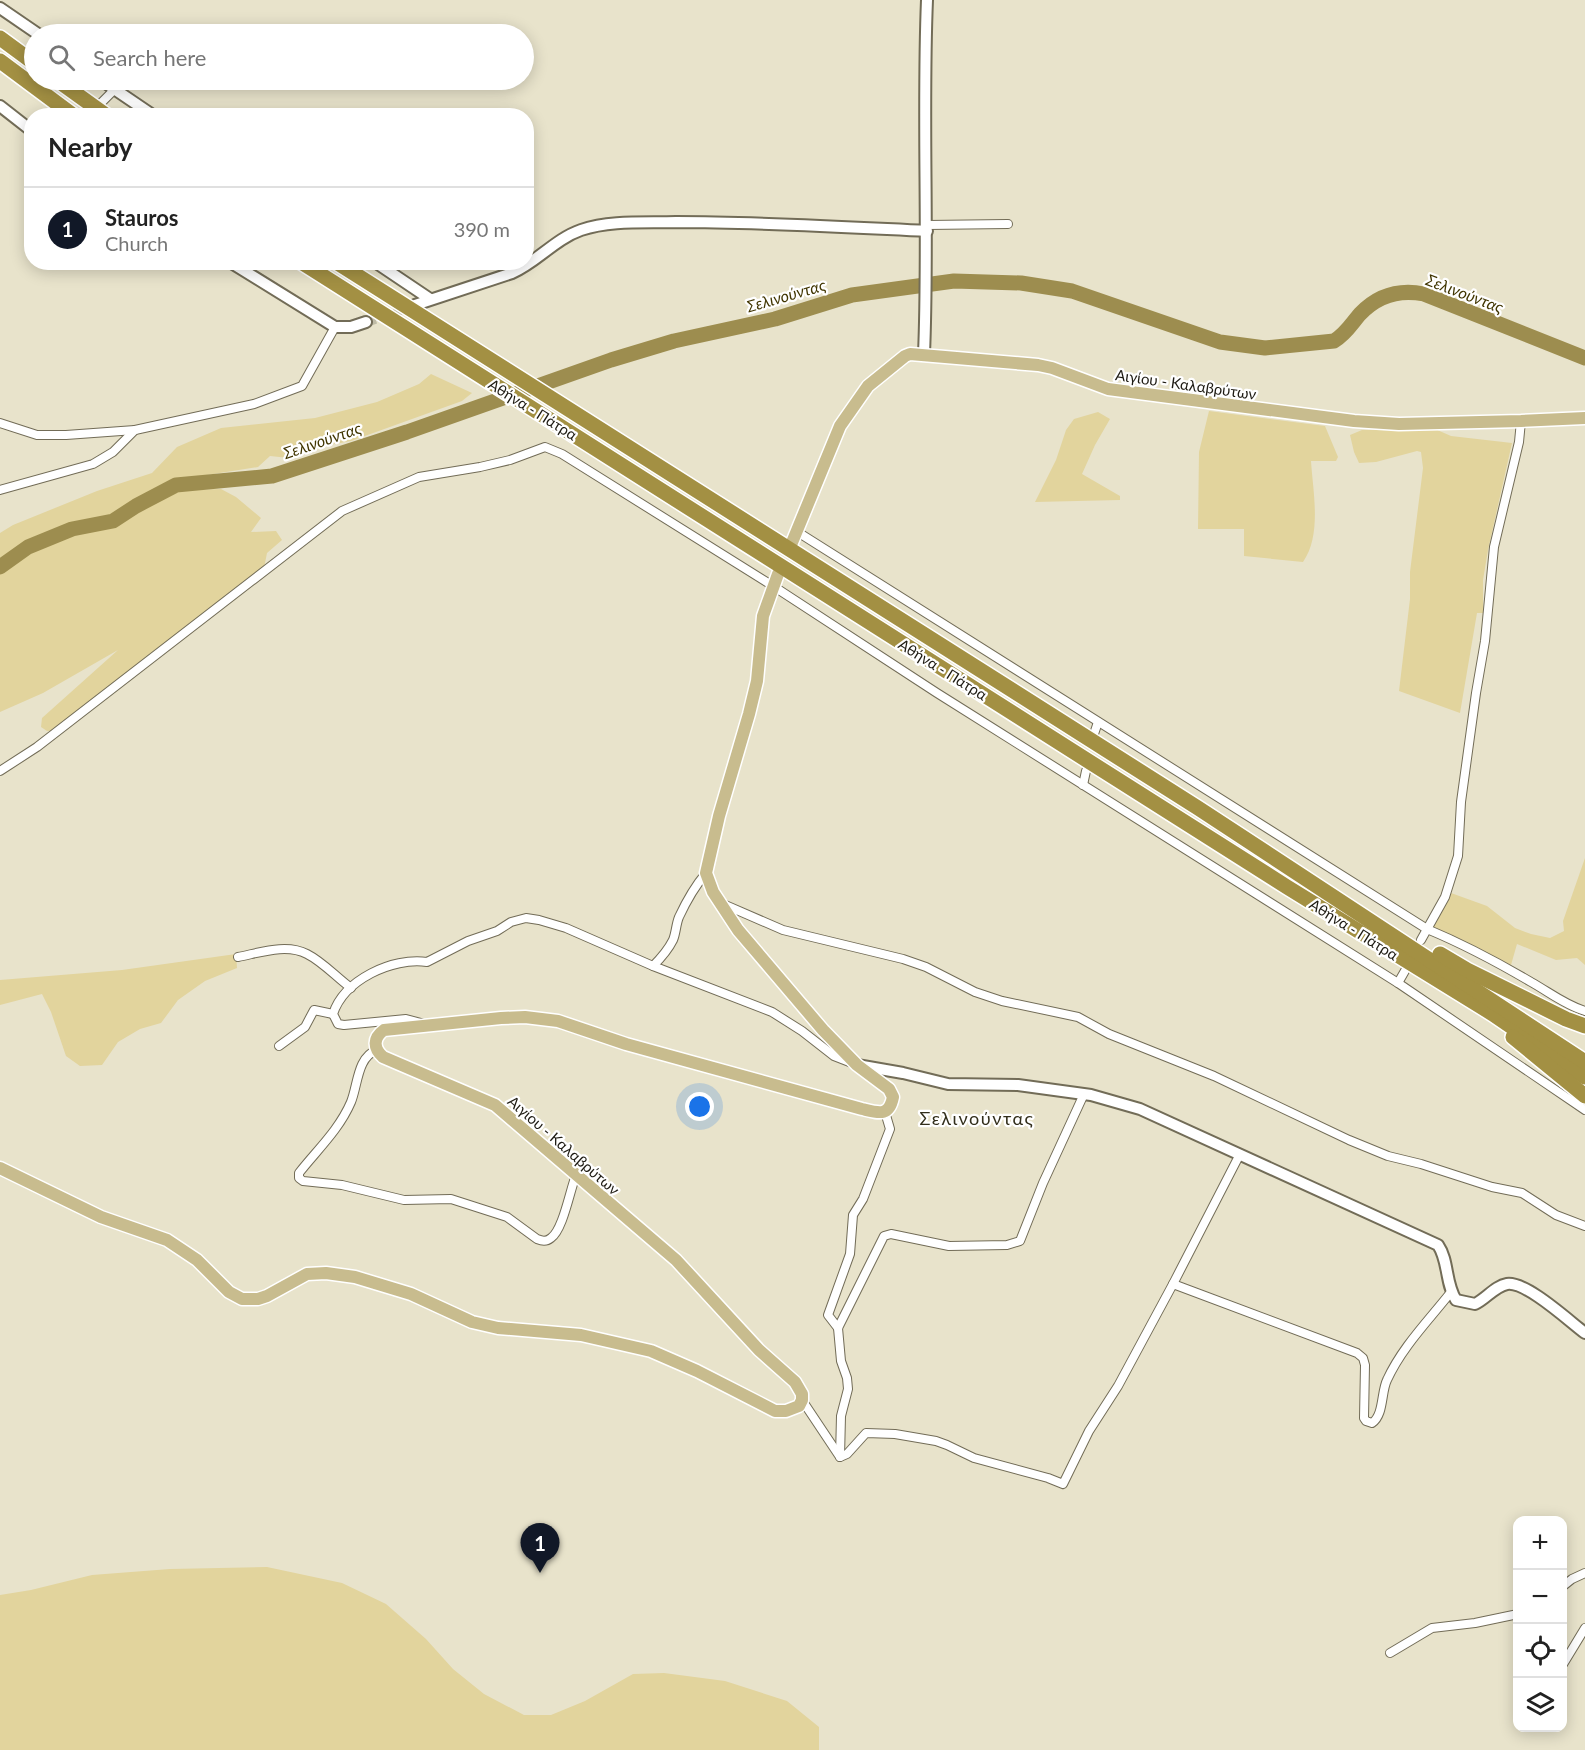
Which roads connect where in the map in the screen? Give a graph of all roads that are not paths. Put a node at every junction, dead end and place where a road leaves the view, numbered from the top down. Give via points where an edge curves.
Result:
1 (927, 0) edge
2 (0, 8) edge
3 (24, 24) edge
4 (0, 38) edge
5 (24, 56) edge
6 (0, 61) edge
7 (24, 79) edge
8 (39, 90) edge
9 (73, 90) edge
10 (114, 90) edge
11 (116, 90) edge
12 (0, 106) edge
13 (63, 108) edge
14 (102, 108) edge
15 (105, 108) tunnel mouth
16 (142, 108) edge
17 (24, 124) edge
18 (1008, 225) dead end
19 (927, 228) junction
20 (534, 260) edge
21 (243, 270) edge
22 (314, 270) edge
23 (349, 270) edge
24 (387, 270) edge
25 (518, 270) edge
26 (430, 299) junction
27 (415, 305) tunnel mouth
28 (366, 322) tunnel mouth
29 (335, 327) junction
30 (924, 354) junction
31 (1585, 418) edge
32 (1521, 422) junction
33 (0, 423) edge
34 (135, 430) junction
35 (0, 490) edge
36 (796, 531) junction
37 (792, 545) dead end
38 (775, 580) junction
39 (1098, 722) junction
40 (1093, 737) dead end
41 (0, 771) edge
42 (1086, 771) dead end
43 (1083, 784) junction
44 (706, 873) junction
45 (720, 903) junction
46 (1382, 928) junction
47 (1426, 929) junction
48 (1421, 940) dead end
49 (238, 957) dead end
50 (653, 966) junction
51 (1406, 969) dead end
52 (1398, 983) junction
53 (351, 988) junction
54 (1585, 1011) edge
55 (333, 1014) junction
56 (1493, 1014) junction
57 (434, 1026) junction
58 (1585, 1026) edge
59 (279, 1046) dead end
60 (377, 1050) junction
61 (1585, 1062) edge
62 (857, 1065) junction
63 (1585, 1077) edge
64 (1084, 1094) junction
65 (1585, 1096) edge
66 (1585, 1110) edge
67 (885, 1112) junction
68 (1240, 1154) junction
69 (0, 1168) edge
70 (576, 1175) junction
71 (1585, 1226) edge
72 (1173, 1284) junction
73 (1450, 1292) junction
74 (837, 1328) junction
75 (1585, 1333) edge
76 (802, 1400) junction
77 (840, 1456) junction
78 (1585, 1573) edge
79 (1567, 1583) edge
80 (1513, 1615) edge
81 (1585, 1628) edge
82 (1390, 1653) dead end
83 (1567, 1659) edge

1 - 19 street
2 - 3 street
4 - 5 highway
6 - 7 highway
8 - 13 highway
9 - 14 highway
10 - 15 street
11 - 16 street
12 - 17 street
18 - 19 street
19 - 20 street via 705,222 609,225 574,233
19 - 30 street
21 - 29 street
22 - 56 highway, Αθήνα - Πάτρα
23 - 46 highway, Αθήνα - Πάτρα
24 - 26 street
25 - 26 street
26 - 27 street
28 - 29 street
29 - 34 street via 302,386 254,404
30 - 32 main road, Αιγίου - Καλαβρύτων via 1038,365 1108,389 1354,421
30 - 36 main road, Αιγίου - Καλαβρύτων via 905,356 857,400 840,426
31 - 32 main road, Αιγίου - Καλαβρύτων
32 - 47 street via 1494,547 1485,641 1461,802 1458,856 1445,897
33 - 34 street via 37,435
34 - 35 street via 113,452 93,464
36 - 37 main road, Αιγίου - Καλαβρύτων
36 - 39 street
38 - 41 street via 546,447 490,464 419,477 342,511 37,747
38 - 43 street via 937,693
38 - 44 main road via 763,616 757,681
39 - 40 street
39 - 47 street
42 - 43 street
43 - 52 street
44 - 45 main road
44 - 50 street via 678,920 673,940
45 - 62 main road via 738,930
45 - 71 street via 783,930 926,967 1002,1001 1078,1017 1348,1140 1388,1156 1522,1193 1561,1217
46 - 58 highway via 1417,940 1467,970
46 - 61 highway, Αθήνα - Πάτρα
47 - 48 street
47 - 54 street
49 - 53 street via 265,951 305,953
50 - 53 street via 566,928 526,918 427,962 372,972
50 - 62 street via 772,1012 834,1056
51 - 52 street
52 - 66 street
53 - 55 street
55 - 57 street via 338,1024 405,1019
55 - 59 street via 314,1010 304,1027
56 - 63 highway, Αθήνα - Πάτρα
56 - 65 highway via 1517,1042
57 - 60 main road via 384,1030 376,1038
57 - 67 main road via 517,1017 558,1021 675,1058 876,1113
60 - 70 main road, Αιγίου - Καλαβρύτων via 383,1057 495,1106
60 - 70 street via 364,1060 341,1120 301,1171 299,1178 303,1181 342,1185 404,1200 451,1199 507,1217 543,1241 557,1231
62 - 64 street via 948,1084 1018,1085
62 - 67 main road via 889,1089 893,1097
64 - 68 street via 1147,1111
64 - 74 street via 1020,1241 1007,1245 949,1246 886,1234
67 - 74 street via 890,1129 853,1215 850,1254 828,1315
68 - 72 street
68 - 73 street via 1438,1245
69 - 76 main road via 101,1216 167,1240 197,1260 228,1292 242,1299 267,1296 308,1274 355,1277 411,1294 472,1322 581,1335 651,1351 775,1411 793,1410
70 - 76 main road, Αιγίου - Καλαβρύτων via 682,1266 759,1350 795,1382
72 - 73 street via 1357,1353 1365,1365 1364,1418 1372,1423 1378,1416 1391,1372
72 - 77 street via 1063,1484 974,1458 947,1445 895,1434 866,1433 845,1456
73 - 75 street via 1456,1300 1475,1304 1500,1287 1518,1285
74 - 77 street via 848,1389 841,1416
76 - 77 street
78 - 79 street
80 - 82 street via 1432,1628
81 - 83 street

